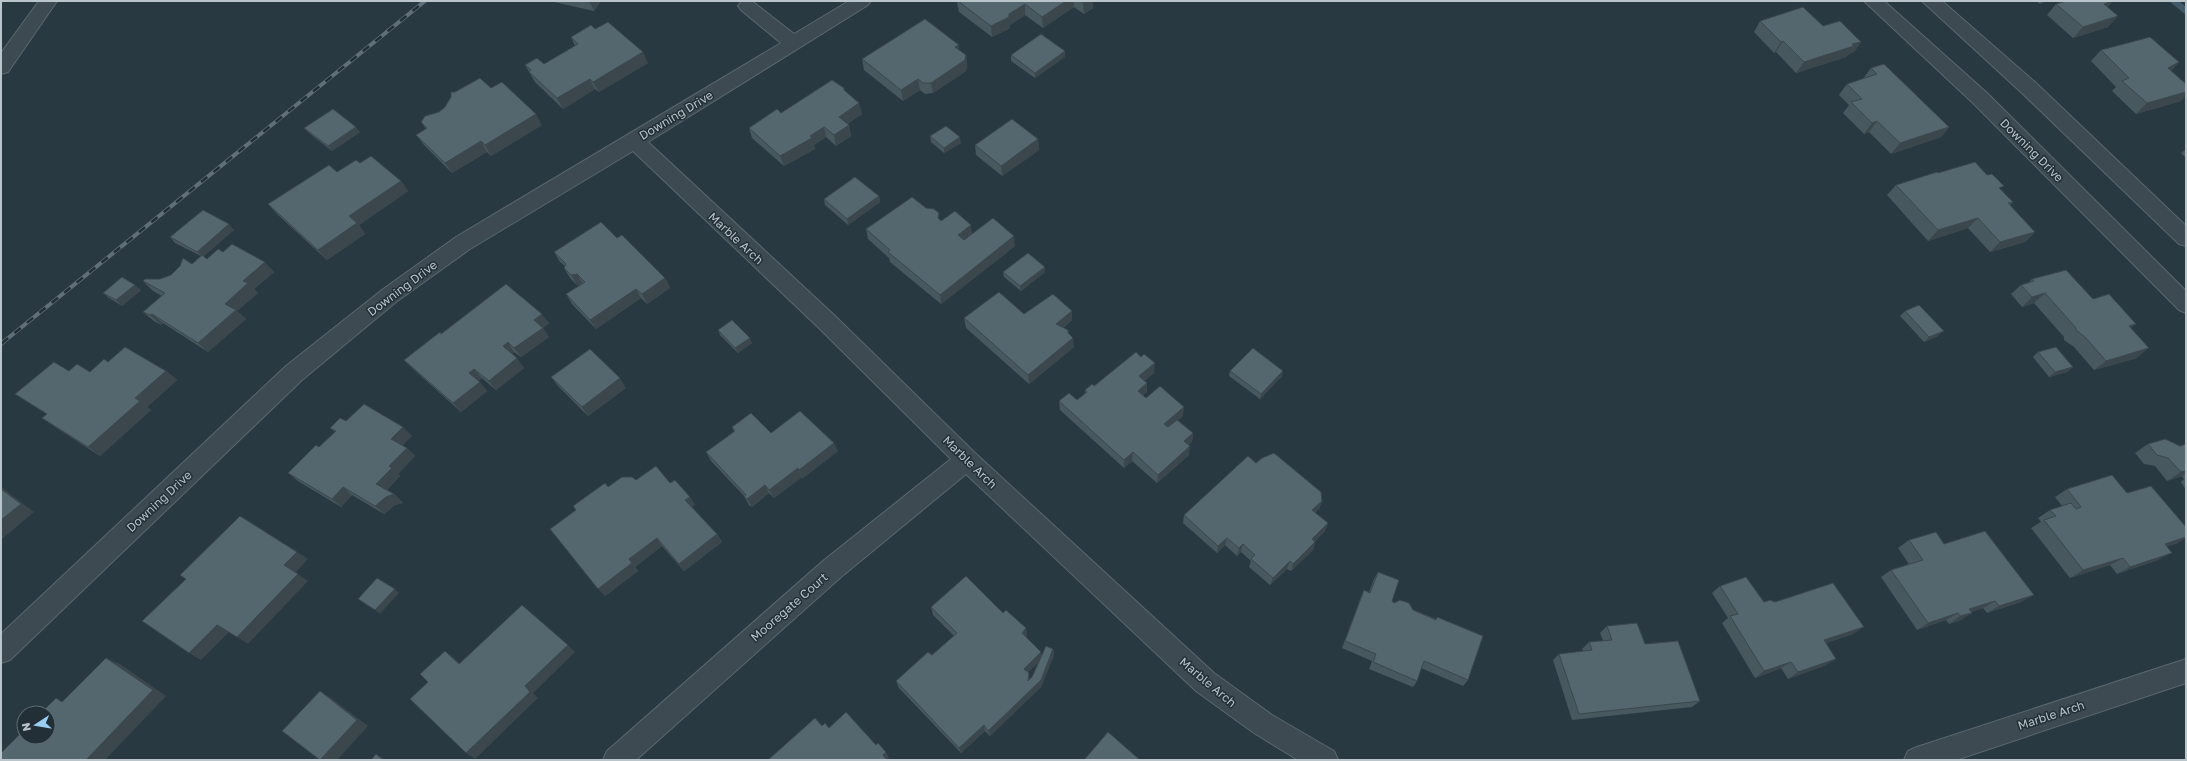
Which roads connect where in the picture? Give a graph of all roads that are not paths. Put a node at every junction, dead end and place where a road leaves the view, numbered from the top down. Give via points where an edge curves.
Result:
1 (48, 1) edge
2 (862, 1) edge
3 (1873, 1) edge
4 (1931, 1) edge
5 (747, 6) dead end
6 (793, 43) junction
7 (1, 67) edge
8 (634, 141) junction
9 (2186, 238) edge
10 (2186, 304) edge
11 (967, 460) junction
12 (1, 651) edge
13 (2186, 671) edge
14 (616, 760) edge
15 (1325, 760) edge
16 (1917, 760) edge

1 - 7 street
2 - 6 street, Downing Drive
3 - 10 street, Downing Drive via 1980,98
4 - 9 street via 2029,88
5 - 6 street
6 - 8 street, Downing Drive
8 - 11 street, Marble Arch via 827,322
8 - 12 street, Downing Drive via 463,243 371,311 294,373
11 - 14 street, Mooregate Court via 832,569
11 - 15 street, Marble Arch via 1205,682 1240,709 1297,746
13 - 16 street, Marble Arch

